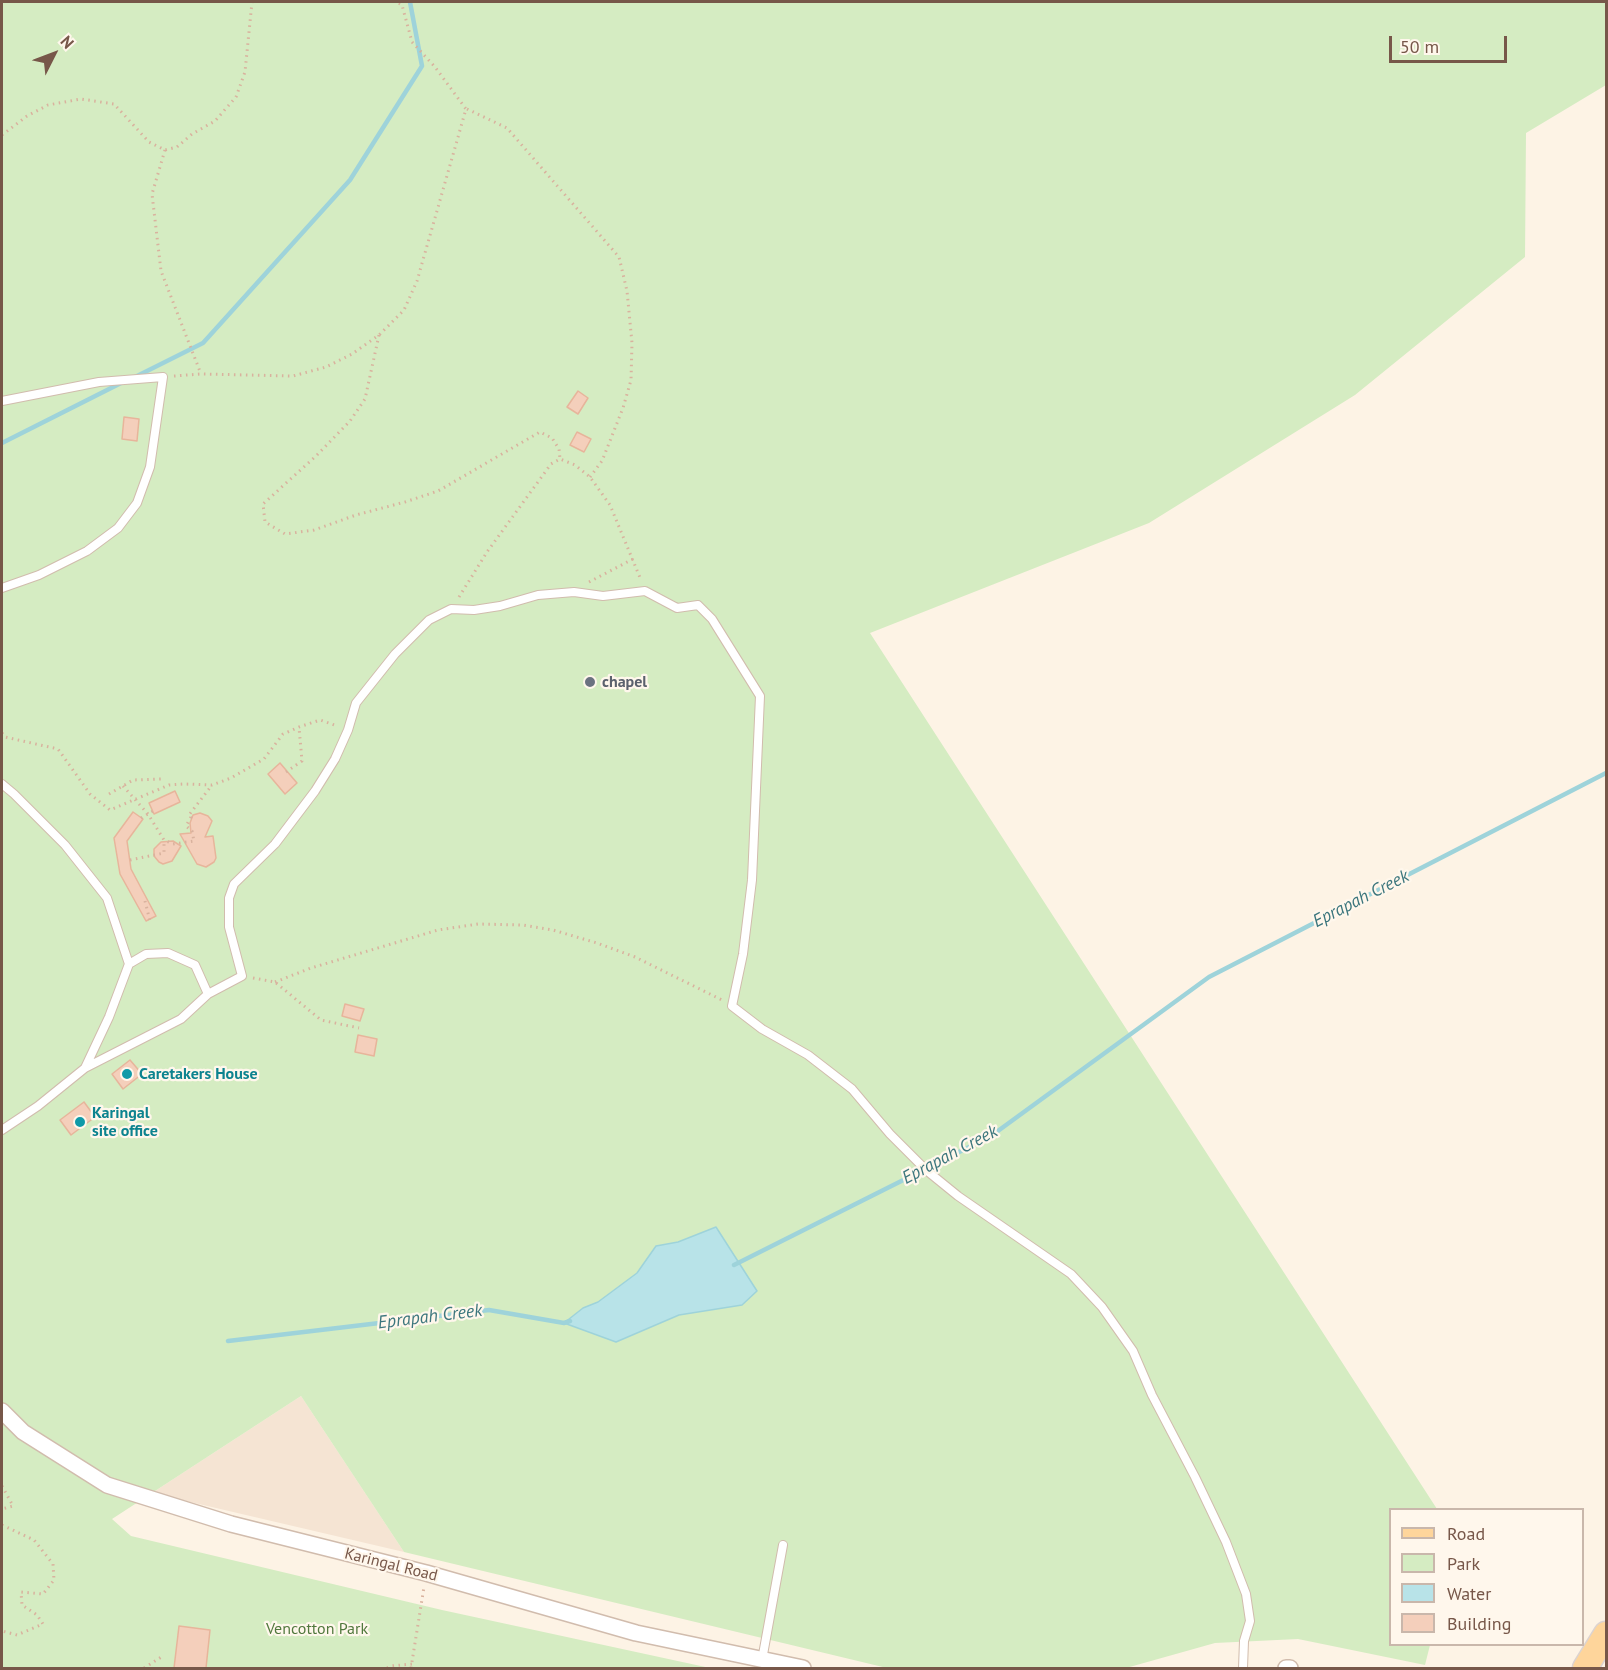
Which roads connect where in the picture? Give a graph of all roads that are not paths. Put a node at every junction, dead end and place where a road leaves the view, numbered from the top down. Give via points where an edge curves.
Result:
1 (2, 401) edge
2 (2, 588) edge
3 (2, 784) edge
4 (129, 964) junction
5 (208, 994) junction
6 (86, 1068) junction
7 (2, 1130) edge
8 (2, 1411) edge
9 (783, 1545) dead end
10 (1606, 1634) edge
11 (762, 1660) junction
12 (803, 1668) edge
13 (1242, 1668) edge
14 (1585, 1668) edge

1 - 2 lane via 99,382 163,377 150,467 137,502 118,528 87,551
3 - 4 lane via 65,845 107,898
4 - 5 lane via 146,954 168,953 195,965
4 - 6 lane
5 - 6 lane via 181,1019
5 - 13 lane via 242,976 229,927 229,898 234,884 275,844 315,791 335,759 356,703 395,654 429,620 451,609 474,610 538,595 574,592 603,596 645,591 677,608 698,605 712,619 760,696 752,880 732,1006 852,1089 926,1170 1071,1274 1102,1307 1132,1351 1226,1542 1246,1594 1250,1621
6 - 7 lane
8 - 11 street, Karingal Road via 23,1432 107,1485 231,1524 426,1573 636,1633
9 - 11 lane
10 - 14 main road
11 - 12 street, Karingal Road

